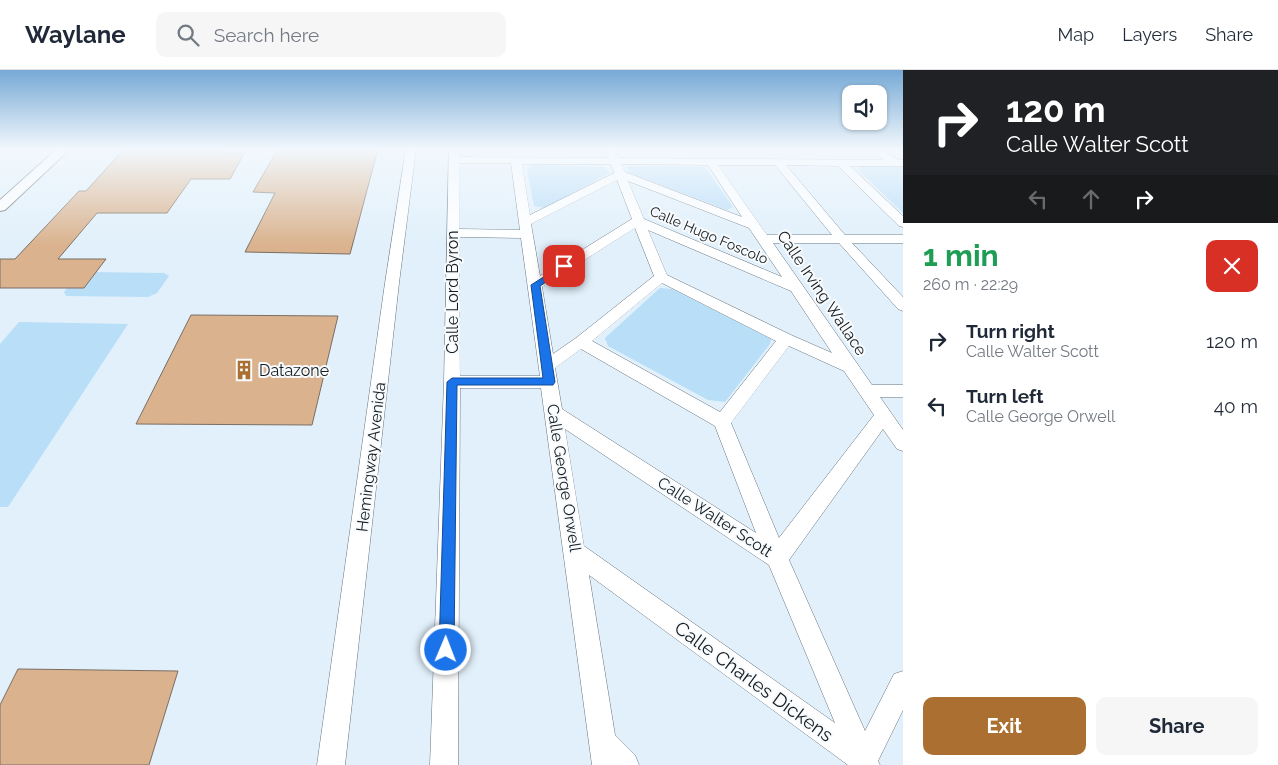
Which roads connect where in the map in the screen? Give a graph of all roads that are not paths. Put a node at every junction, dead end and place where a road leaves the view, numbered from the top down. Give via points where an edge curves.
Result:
1 (12, 181) edge
2 (27, 181) edge
3 (407, 181) edge
4 (453, 181) edge
5 (519, 181) edge
6 (607, 181) edge
7 (623, 181) edge
8 (639, 181) edge
9 (725, 181) edge
10 (794, 181) edge
11 (860, 181) edge
12 (0, 192) edge
13 (0, 206) edge
14 (638, 221) junction
15 (903, 223) edge
16 (756, 226) junction
17 (527, 228) junction
18 (452, 233) junction
19 (842, 238) junction
20 (764, 239) junction
21 (903, 239) edge
22 (661, 277) junction
23 (884, 284) junction
24 (903, 284) edge
25 (535, 285) junction
26 (798, 288) junction
27 (903, 306) edge
28 (786, 339) junction
29 (581, 342) junction
30 (851, 367) junction
31 (548, 374) junction
32 (452, 382) junction
33 (867, 391) junction
34 (903, 391) edge
35 (554, 413) junction
36 (883, 415) junction
37 (722, 422) junction
38 (903, 444) edge
39 (575, 552) junction
40 (777, 558) junction
41 (903, 683) edge
42 (604, 753) edge
43 (865, 762) edge
44 (331, 765) edge
45 (444, 765) edge
46 (625, 765) edge

1 - 12 street
2 - 13 street
3 - 44 street, Hemingway Avenida
4 - 18 street, Calle Lord Byron
5 - 17 street, Calle George Orwell
6 - 17 street
7 - 14 street
8 - 16 street
9 - 16 street, Calle Irving Wallace
10 - 19 street
11 - 15 street
14 - 22 street
14 - 25 street, Calle Hugo Foscolo
14 - 26 street, Calle Hugo Foscolo
16 - 20 street, Calle Irving Wallace
17 - 18 street
17 - 25 street, Calle George Orwell
18 - 32 street, Calle Lord Byron
19 - 20 street
19 - 21 street
19 - 23 street
20 - 26 street, Calle Irving Wallace
22 - 28 street
22 - 29 street
23 - 24 street
23 - 27 street
25 - 31 street, Calle George Orwell
26 - 30 street, Calle Irving Wallace
28 - 30 street
28 - 37 street
29 - 31 street
29 - 37 street
30 - 33 street, Calle Irving Wallace
31 - 32 street
31 - 35 street, Calle George Orwell
32 - 45 street, Calle Lord Byron
33 - 34 street
33 - 36 street, Calle Irving Wallace
35 - 39 street, Calle George Orwell
35 - 40 street, Calle Walter Scott
36 - 38 street, Calle Irving Wallace
36 - 40 street, Calle Walter Scott
37 - 40 street
39 - 42 street, Calle George Orwell
39 - 43 street, Calle Charles Dickens
40 - 43 street
41 - 43 street
42 - 46 street

